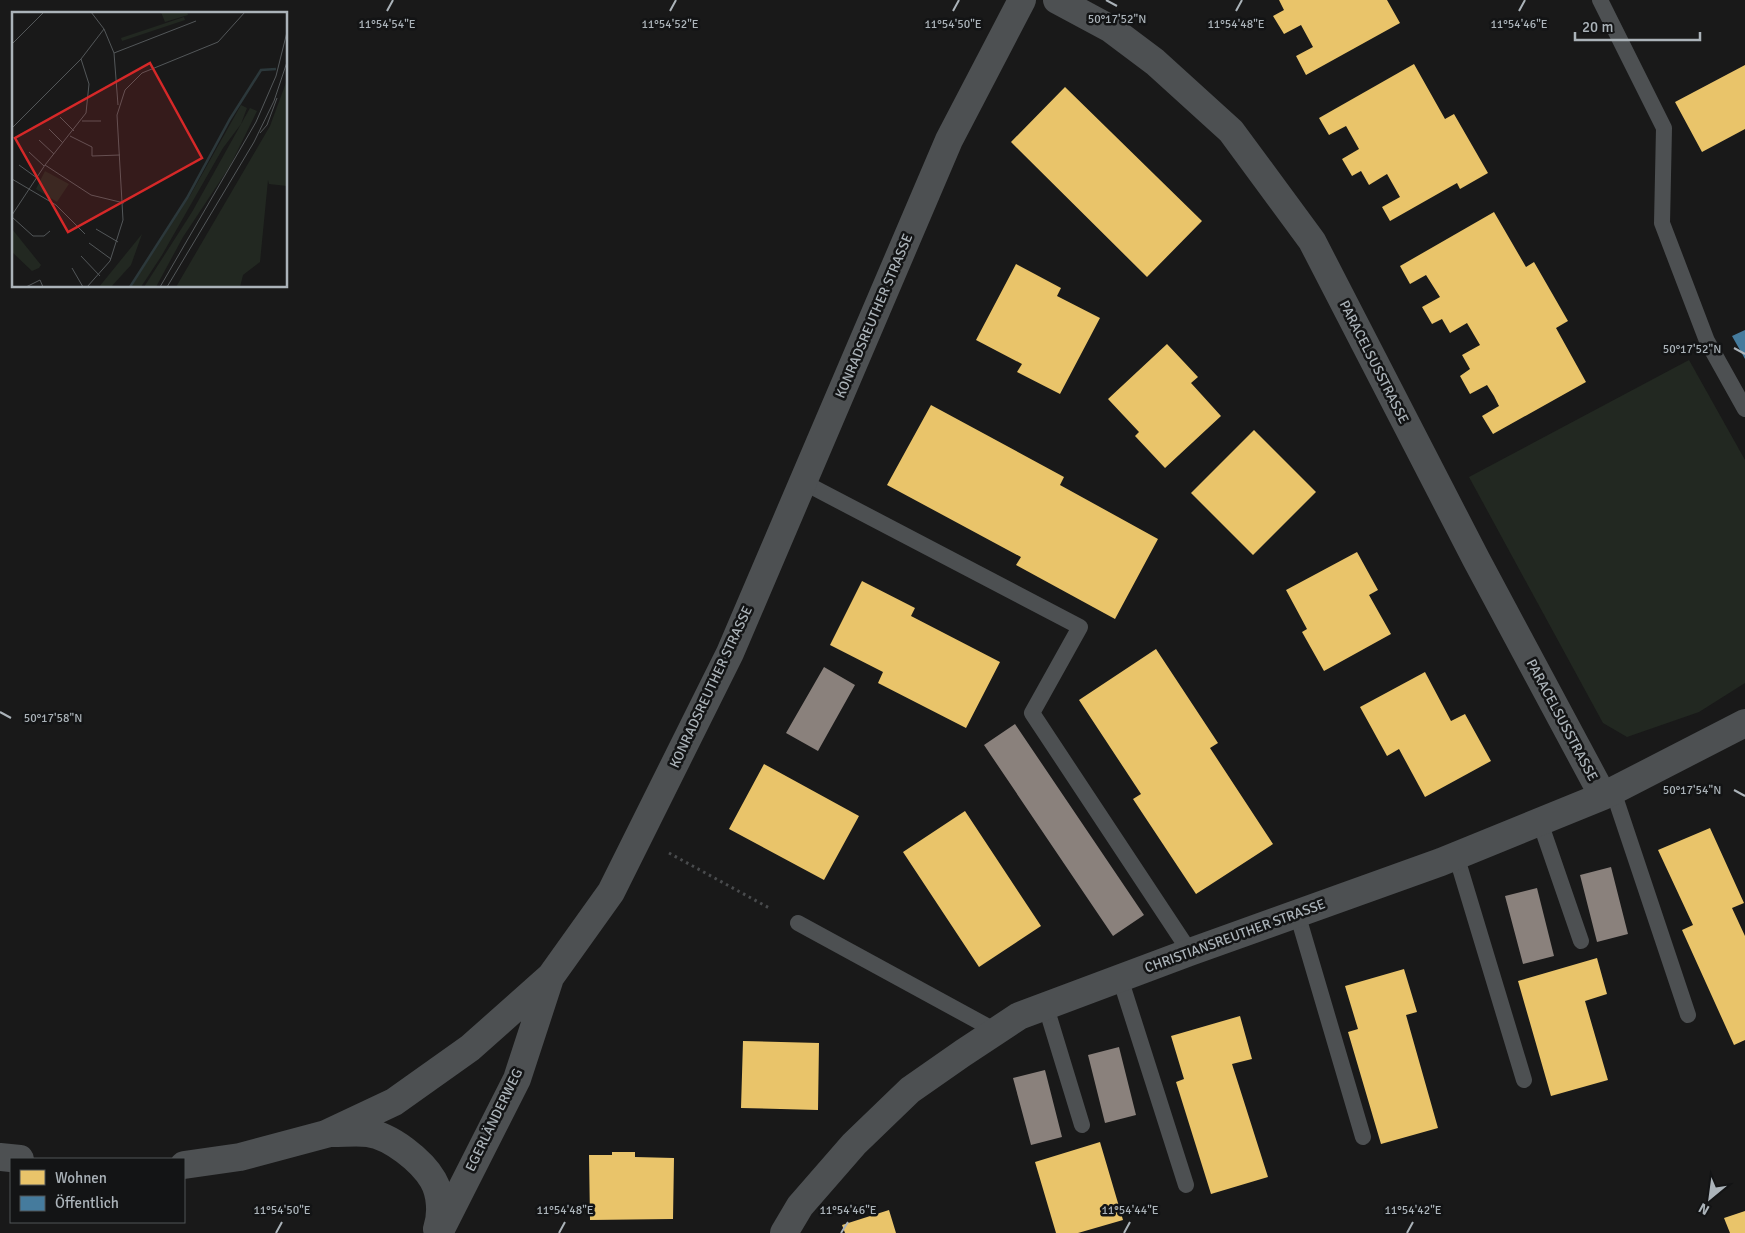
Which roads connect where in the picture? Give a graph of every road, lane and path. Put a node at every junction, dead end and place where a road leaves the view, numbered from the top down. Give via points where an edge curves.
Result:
1 (1022, 0) edge
2 (1057, 0) edge
3 (1600, 0) edge
4 (1745, 408) edge
5 (803, 482) junction
6 (1745, 723) edge
7 (1608, 794) junction
8 (1540, 822) junction
9 (639, 836) junction
10 (1456, 856) junction
11 (1296, 913) junction
12 (798, 923) joint
13 (1581, 942) dead end
14 (1190, 952) junction
15 (551, 976) junction
16 (1120, 978) junction
17 (1046, 1007) junction
18 (1688, 1015) dead end
19 (996, 1031) junction
20 (1524, 1080) dead end
21 (1082, 1125) dead end
22 (326, 1134) junction
23 (1363, 1137) dead end
24 (185, 1165) edge
25 (1186, 1185) dead end
26 (438, 1233) edge
27 (784, 1233) edge

1 - 5 street, KONRADSREUTHER STRASSE via 949,140
2 - 7 street, PARACELSUSSTRASSE via 1118,34 1155,62 1231,131 1312,241 1476,559
3 - 4 lane via 1664,128 1662,223 1707,341
5 - 9 street, KONRADSREUTHER STRASSE via 730,653
5 - 14 lane via 1080,627 1032,713
6 - 7 street, CHRISTIANSREUTHER STRASSE
7 - 8 street, CHRISTIANSREUTHER STRASSE
7 - 18 lane
8 - 10 street, CHRISTIANSREUTHER STRASSE
8 - 13 lane
9 - 12 path
9 - 15 street, KONRADSREUTHER STRASSE via 611,892
10 - 11 street, CHRISTIANSREUTHER STRASSE
10 - 20 lane
11 - 14 street, CHRISTIANSREUTHER STRASSE
11 - 23 lane
12 - 19 lane
14 - 16 street, CHRISTIANSREUTHER STRASSE
15 - 22 street, KONRADSREUTHER STRASSE via 470,1048 394,1102
15 - 26 street, EGERLÄNDERWEG via 517,1079
16 - 17 street, CHRISTIANSREUTHER STRASSE
16 - 25 lane
17 - 19 street, CHRISTIANSREUTHER STRASSE via 1019,1016
17 - 21 lane
19 - 27 street, CHRISTIANSREUTHER STRASSE via 903,1097 854,1144 800,1206
22 - 24 street, KONRADSREUTHER STRASSE via 240,1158
22 - 26 street, EGERLÄNDERWEG via 370,1133 397,1145 418,1162 433,1180 440,1199

